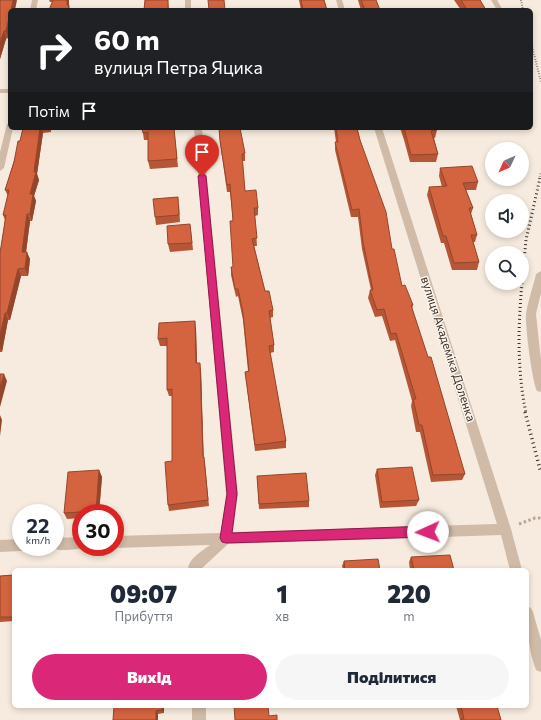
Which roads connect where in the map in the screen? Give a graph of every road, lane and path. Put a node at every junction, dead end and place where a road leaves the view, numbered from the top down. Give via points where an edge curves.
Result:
1 (9, 130) edge
2 (198, 130) edge
3 (379, 130) edge
4 (0, 168) edge
5 (541, 274) edge
6 (541, 388) edge
7 (541, 518) edge
8 (505, 529) junction
9 (226, 538) junction
10 (124, 542) edge
11 (12, 545) edge
12 (0, 546) edge
13 (194, 568) edge
14 (515, 568) edge
15 (529, 620) edge
16 (541, 665) edge
17 (199, 708) edge
18 (199, 720) edge

1 - 4 street
2 - 9 street via 232,494
3 - 8 street, вулиця Академіка Доленка
5 - 6 street via 531,314
7 - 8 path
8 - 9 street
8 - 14 street, вулиця Академіка Доленка
9 - 10 street
9 - 13 street
11 - 12 street
15 - 16 street
17 - 18 street

